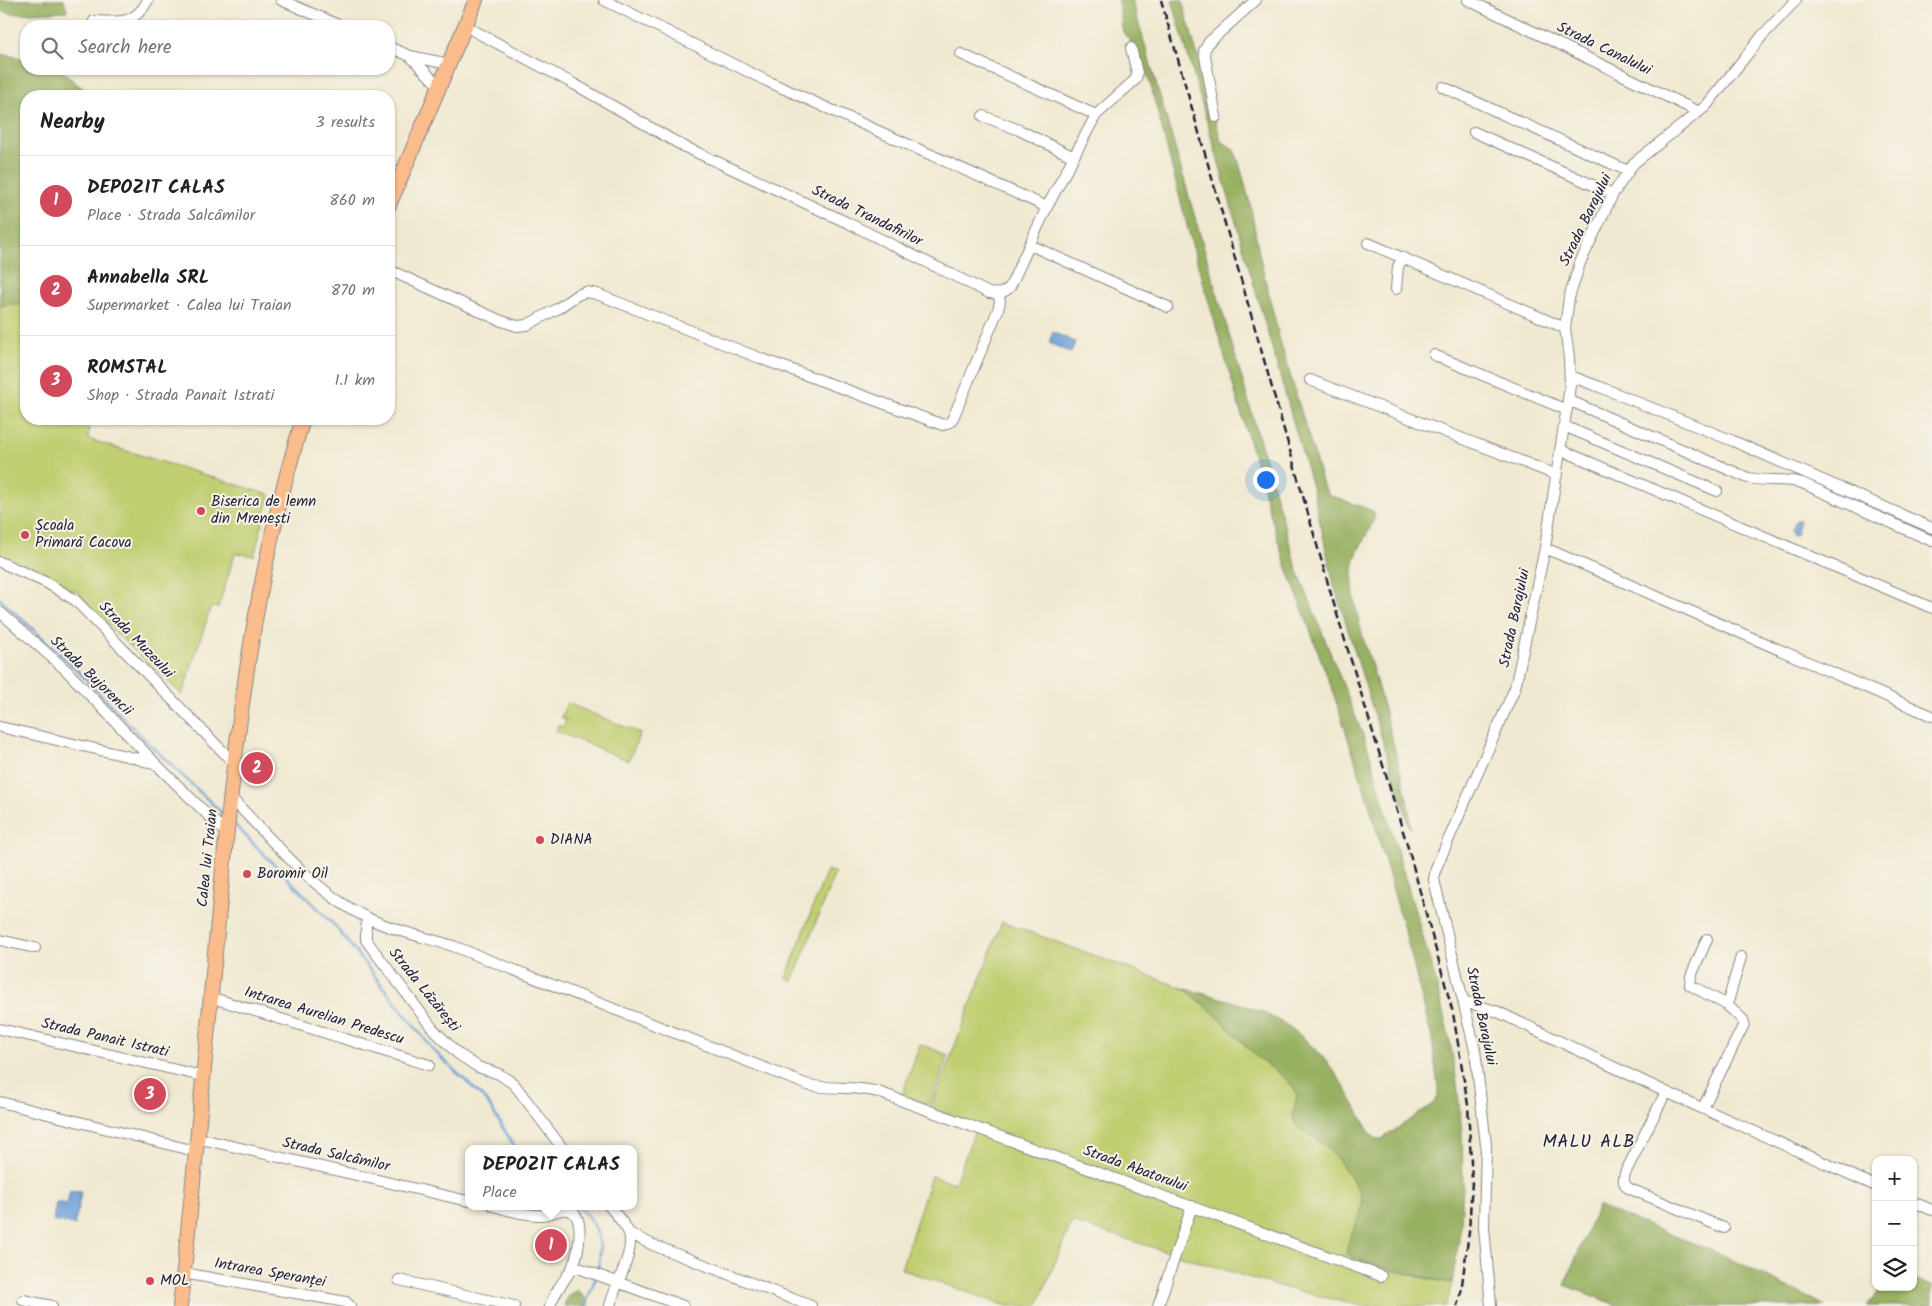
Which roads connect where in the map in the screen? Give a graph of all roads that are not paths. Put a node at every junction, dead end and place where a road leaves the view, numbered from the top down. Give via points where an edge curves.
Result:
1 (148, 0) edge
2 (281, 0) edge
3 (476, 0) edge
4 (604, 0) edge
5 (1256, 0) edge
6 (1468, 0) edge
7 (1796, 0) edge
8 (126, 20) edge
9 (327, 20) edge
10 (465, 26) junction
11 (1131, 48) dead end
12 (395, 50) edge
13 (961, 54) dead end
14 (410, 56) junction
15 (449, 64) junction
16 (439, 86) junction
17 (1443, 87) dead end
18 (1699, 112) junction
19 (983, 116) dead end
20 (1096, 116) junction
21 (1216, 118) dead end
22 (1474, 132) dead end
23 (1074, 157) junction
24 (1628, 171) junction
25 (395, 191) edge
26 (1613, 194) junction
27 (1047, 207) junction
28 (1368, 243) dead end
29 (1030, 245) junction
30 (1402, 258) junction
31 (395, 273) edge
32 (1396, 289) dead end
33 (998, 294) junction
34 (1168, 308) dead end
35 (1565, 328) junction
36 (1434, 355) dead end
37 (1570, 376) junction
38 (1310, 380) dead end
39 (1567, 405) junction
40 (301, 425) edge
41 (1564, 426) junction
42 (1561, 450) junction
43 (1557, 475) junction
44 (1716, 490) dead end
45 (1932, 528) edge
46 (1932, 541) edge
47 (1545, 548) junction
48 (0, 562) edge
49 (1932, 608) edge
50 (0, 612) edge
51 (1932, 716) edge
52 (0, 727) edge
53 (234, 763) junction
54 (157, 765) junction
55 (230, 796) junction
56 (227, 829) junction
57 (368, 919) junction
58 (1707, 939) dead end
59 (0, 940) edge
60 (35, 948) dead end
61 (1741, 957) dead end
62 (210, 997) junction
63 (1464, 1000) junction
64 (1727, 1005) junction
65 (0, 1029) edge
66 (429, 1065) dead end
67 (202, 1076) junction
68 (1666, 1092) junction
69 (0, 1102) edge
70 (1703, 1108) junction
71 (196, 1145) junction
72 (560, 1145) edge
73 (1872, 1184) edge
74 (465, 1200) edge
75 (1917, 1204) edge
76 (1192, 1206) junction
77 (511, 1210) edge
78 (559, 1210) edge
79 (568, 1210) edge
80 (612, 1210) edge
81 (1932, 1210) edge
82 (1724, 1228) dead end
83 (629, 1233) junction
84 (573, 1266) junction
85 (183, 1273) junction
86 (1381, 1276) dead end
87 (399, 1280) dead end
88 (618, 1282) junction
89 (23, 1300) dead end
90 (52, 1306) edge
91 (180, 1306) edge
92 (350, 1306) edge
93 (514, 1306) edge
94 (550, 1306) edge
95 (610, 1306) edge
96 (682, 1306) edge
97 (811, 1306) edge
98 (1158, 1306) edge
99 (1491, 1306) edge

1 - 8 street via 140,13
2 - 9 street
3 - 10 highway
4 - 27 street via 767,81
5 - 21 street via 1209,42 1204,51
6 - 18 street, Strada Canalului
7 - 18 street, Strada Barajului
10 - 15 highway
10 - 33 street, Strada Trandafirilor via 683,146 989,293
11 - 20 street via 1136,79
12 - 14 street
13 - 20 street
14 - 15 street
14 - 16 street
15 - 16 highway
16 - 25 highway
17 - 24 street
18 - 24 street, Strada Barajului via 1643,155
19 - 23 street
20 - 23 street
22 - 26 street
23 - 27 street
24 - 26 street, Strada Barajului
26 - 35 street, Strada Barajului via 1589,240 1574,279
27 - 29 street
28 - 30 street
29 - 33 street via 1010,287
29 - 34 street
30 - 32 street
30 - 35 street
31 - 33 street via 517,326 535,322 577,295 586,292 597,294 762,359 944,425 953,418 998,310
35 - 37 street, Strada Barajului
36 - 39 street
37 - 39 street, Strada Barajului
37 - 45 street via 1733,441
38 - 43 street
39 - 41 street, Strada Barajului
39 - 46 street via 1748,478 1802,483
40 - 53 highway, Calea lui Traian via 256,608
41 - 42 street, Strada Barajului
41 - 44 street
42 - 43 street, Strada Barajului
42 - 49 street
43 - 47 street, Strada Barajului
47 - 51 street
47 - 63 street, Strada Barajului via 1515,688 1436,868 1434,880
48 - 53 street, Strada Muzeului via 47,583 75,600
50 - 54 street, Strada Bujorencii via 66,670
52 - 54 street, Strada Bujorencii
53 - 55 highway, Calea lui Traian
54 - 56 street, Strada Bujorencii
55 - 56 highway, Calea lui Traian
55 - 57 street, Strada Abatorului via 306,874
56 - 62 highway, Calea lui Traian
57 - 72 street, Strada Lăzărești via 366,940 429,1024 457,1053 514,1084
57 - 76 street, Strada Abatorului via 453,946 808,1085 878,1092
58 - 64 street via 1690,985
59 - 60 street
61 - 64 street
62 - 66 street, Intrarea Aurelian Predescu
62 - 67 highway, Calea lui Traian
63 - 68 street via 1498,1012
63 - 99 street, Strada Barajului via 1484,1116 1484,1227
64 - 70 street via 1744,1024
65 - 67 street, Strada Panait Istrati
67 - 71 highway, Calea lui Traian
68 - 70 street
68 - 82 street via 1623,1180 1628,1188
69 - 71 street
70 - 73 street
71 - 74 street, Strada Salcâmilor
71 - 85 highway, Calea lui Traian
75 - 81 street
76 - 86 street, Strada Abatorului
76 - 98 street
77 - 78 street via 545,1215
79 - 84 street via 574,1214 580,1238
80 - 83 street
83 - 88 street via 628,1256
83 - 97 street
84 - 88 street
84 - 94 street
85 - 91 highway, Calea lui Traian
85 - 92 street, Intrarea Speranței via 346,1302
87 - 93 street
88 - 95 street
88 - 96 street
89 - 90 street

